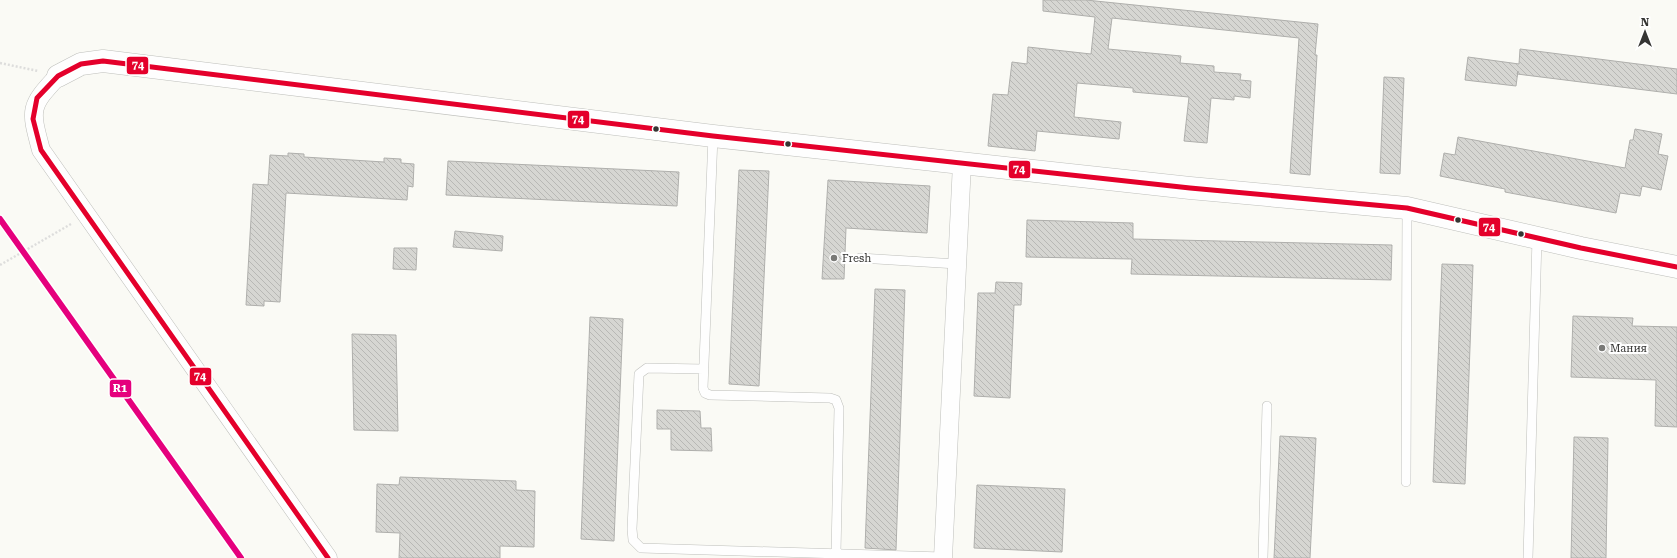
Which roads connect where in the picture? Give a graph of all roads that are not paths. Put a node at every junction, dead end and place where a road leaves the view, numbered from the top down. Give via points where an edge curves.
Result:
1 (58, 76) joint
2 (713, 136) junction
3 (962, 163) junction
4 (1407, 208) junction
5 (1536, 238) junction
6 (860, 258) dead end
7 (957, 264) junction
8 (1677, 267) edge
9 (704, 369) junction
10 (1268, 406) dead end
11 (1406, 482) dead end
12 (836, 553) junction
13 (328, 558) edge
14 (943, 558) edge
15 (1263, 558) edge
16 (1528, 558) edge

1 - 2 street via 81,64 103,62
1 - 13 street via 38,98 32,119 41,150
2 - 3 street
2 - 9 lane
3 - 4 street
3 - 7 street
4 - 5 street
4 - 11 lane
5 - 8 street
5 - 16 lane
6 - 7 lane
7 - 14 street
9 - 12 lane via 704,393 710,395 836,400 839,408
9 - 12 lane via 647,368 639,374 633,540 641,548
10 - 15 lane
12 - 14 lane

